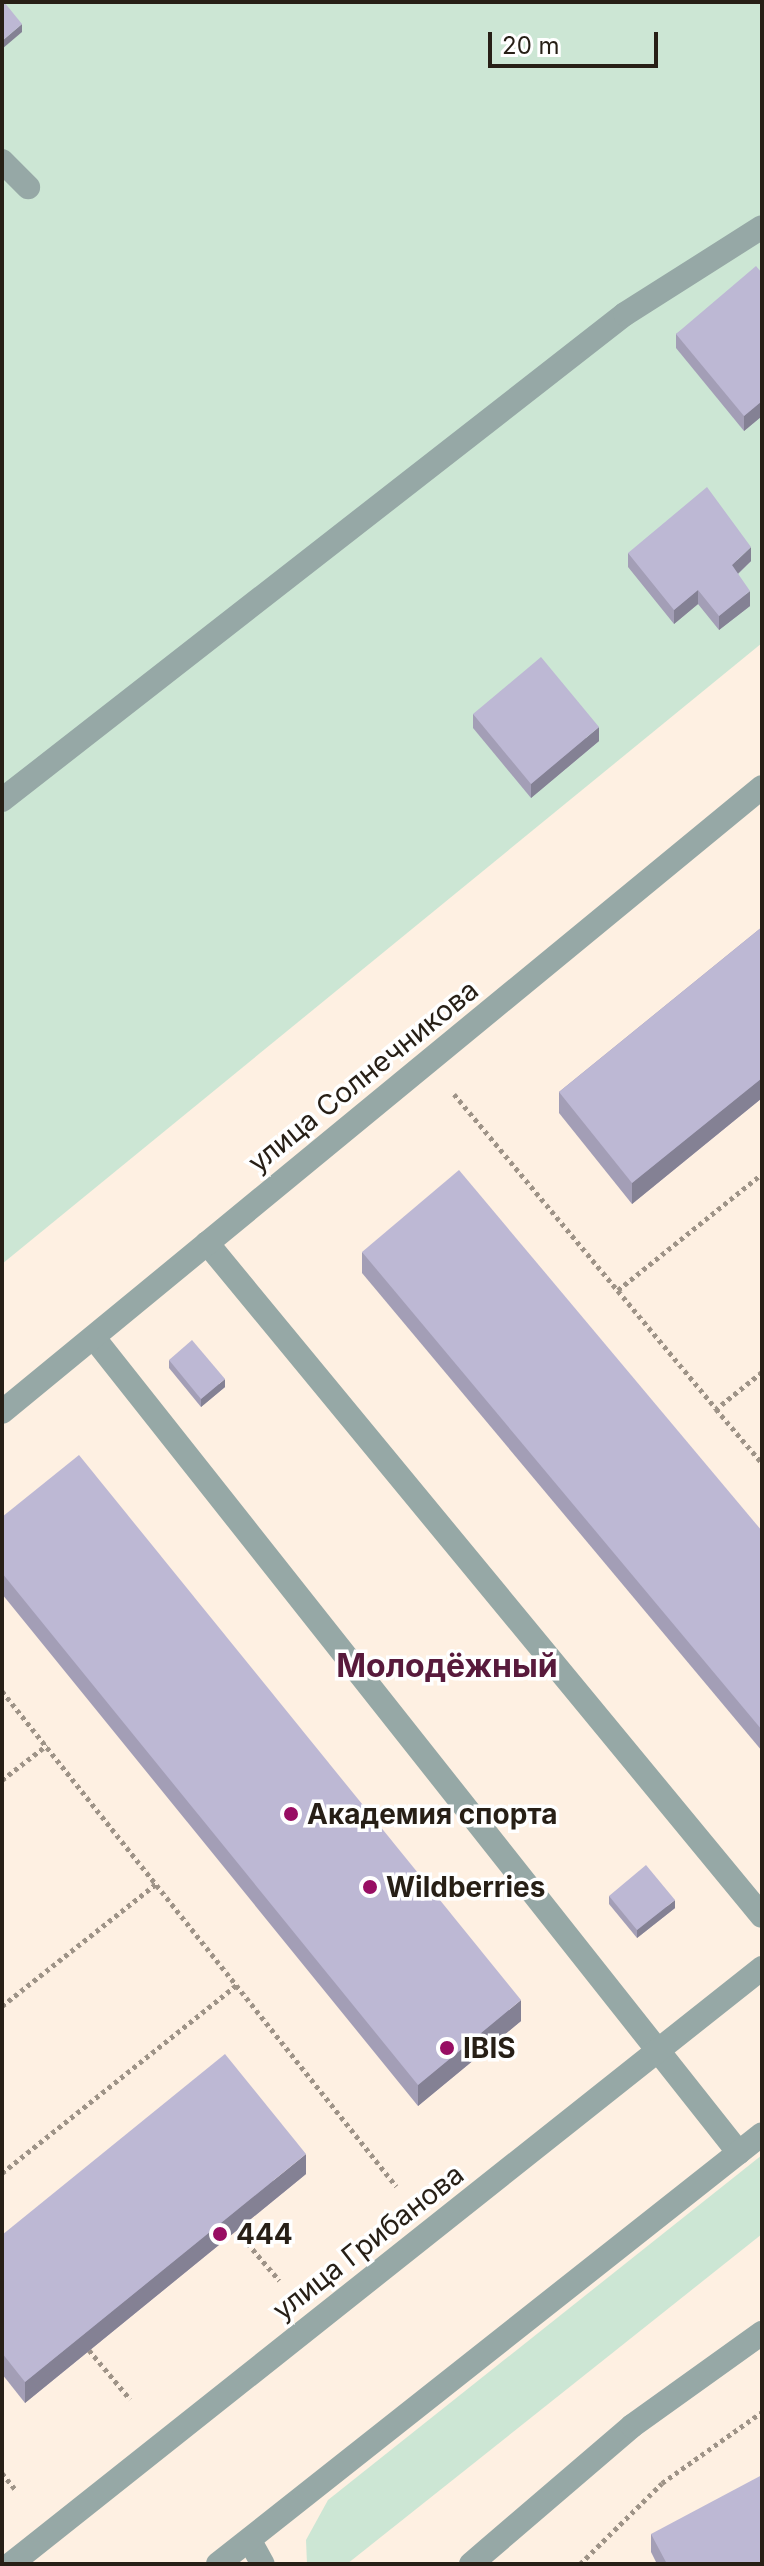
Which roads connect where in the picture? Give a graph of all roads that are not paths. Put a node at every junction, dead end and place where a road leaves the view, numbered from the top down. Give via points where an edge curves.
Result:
1 (2, 161) edge
2 (28, 187) dead end
3 (762, 227) edge
4 (762, 787) edge
5 (2, 800) edge
6 (207, 1243) junction
7 (94, 1338) junction
8 (2, 1412) edge
9 (762, 1916) edge
10 (762, 1968) edge
11 (658, 2051) junction
12 (762, 2134) edge
13 (739, 2153) junction
14 (762, 2333) edge
15 (250, 2541) junction
16 (11, 2564) edge
17 (218, 2564) edge
18 (263, 2564) edge
19 (471, 2564) edge

1 - 2 street
3 - 5 street via 625,314
4 - 6 street, улица Солнечникова
6 - 7 street, улица Солнечникова
6 - 9 street
7 - 8 street, улица Солнечникова
7 - 11 street
10 - 11 street, улица Грибанова
11 - 13 street
11 - 16 street, улица Грибанова
12 - 13 street
13 - 15 street via 345,2458
14 - 19 street via 632,2426
15 - 17 street
15 - 18 street

